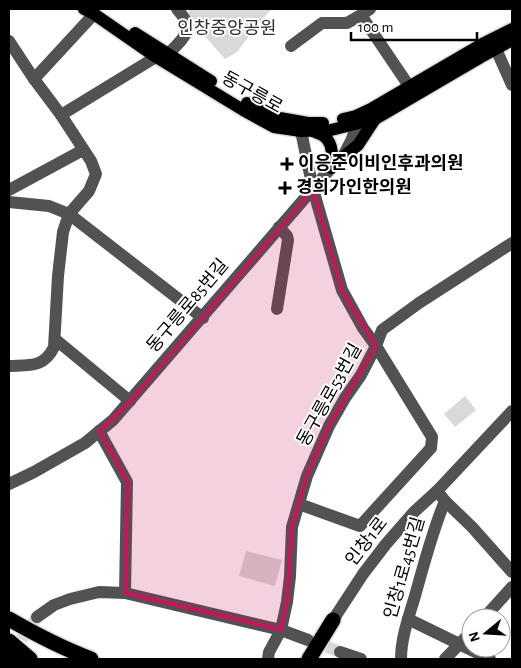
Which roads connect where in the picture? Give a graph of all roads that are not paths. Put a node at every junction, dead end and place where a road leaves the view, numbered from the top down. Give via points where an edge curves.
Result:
1 (180, 10) edge
2 (97, 11) edge
3 (365, 12) edge
4 (512, 29) edge
5 (512, 40) edge
6 (9, 41) edge
7 (291, 46) dead end
8 (496, 49) junction
9 (169, 54) junction
10 (156, 57) junction
11 (34, 79) junction
12 (512, 85) edge
13 (409, 86) junction
14 (61, 115) junction
15 (375, 119) junction
16 (357, 120) junction
17 (307, 131) junction
18 (83, 150) junction
19 (342, 158) junction
20 (331, 168) junction
21 (313, 188) junction
22 (9, 190) edge
23 (9, 202) edge
24 (69, 214) junction
25 (279, 228) junction
26 (512, 243) edge
27 (278, 309) dead end
28 (202, 318) junction
29 (55, 339) junction
30 (376, 346) junction
31 (9, 366) edge
32 (130, 402) junction
33 (512, 411) edge
34 (99, 431) junction
35 (9, 484) edge
36 (441, 496) junction
37 (299, 504) junction
38 (512, 572) edge
39 (512, 587) edge
40 (125, 594) junction
41 (493, 608) edge
42 (37, 617) tunnel mouth
43 (9, 619) edge
44 (408, 619) junction
45 (337, 622) joint
46 (281, 630) junction
47 (308, 640) tunnel mouth
48 (9, 641) edge
49 (460, 644) junction
50 (340, 652) tunnel mouth
51 (9, 656) edge
52 (13, 659) edge
53 (30, 659) edge
54 (91, 659) edge
55 (268, 659) edge
56 (312, 659) edge
57 (361, 659) edge
58 (401, 659) edge
59 (445, 659) edge
60 (490, 659) edge

1 - 9 street via 187,26 186,37
2 - 9 main road, 동구릉로
2 - 10 main road, 동구릉로
2 - 11 street
3 - 7 street via 347,23 322,23
3 - 13 street
4 - 13 main road, 동구릉로
5 - 8 main road, 동구릉로
6 - 11 street
8 - 12 street
8 - 15 main road, 동구릉로
9 - 16 main road, 동구릉로 via 241,100 274,116 308,123
10 - 14 street
10 - 17 main road, 동구릉로 via 274,127
11 - 14 street
13 - 16 main road, 동구릉로
14 - 18 street
15 - 16 main road, 동구릉로
15 - 19 main road via 358,144
16 - 17 main road, 동구릉로 via 332,130
16 - 19 street, 동구릉로85번길
17 - 20 main road via 324,137 330,144 333,155
17 - 21 street
18 - 22 street
18 - 24 street via 96,174 88,191
19 - 20 street, 동구릉로85번길
20 - 21 street, 동구릉로85번길
21 - 25 street, 동구릉로85번길
21 - 30 street via 342,290
23 - 24 street via 48,206
24 - 28 street
24 - 29 street via 63,232 58,276
25 - 27 street via 288,240
25 - 28 street, 동구릉로85번길
26 - 30 street, 동구릉로53번길 via 382,330
28 - 32 street, 동구릉로85번길
29 - 31 street via 54,347 45,360 37,364
29 - 32 street
30 - 37 street, 동구릉로53번길 via 329,426 306,476
30 - 37 street via 432,436 431,448 360,526
32 - 34 street, 동구릉로85번길
33 - 36 street, 인창1로
34 - 35 street, 동구릉로85번길 via 65,455
34 - 40 street via 127,482
36 - 38 street
36 - 44 street, 인창1로45번길
36 - 45 street, 인창1로 via 414,512 386,544 363,574
37 - 46 street, 동구릉로53번길 via 292,527 288,594
39 - 41 street
40 - 42 street via 98,592 70,598
40 - 46 street
43 - 54 highway
44 - 49 street
44 - 58 street, 인창1로45번길
45 - 56 highway
46 - 47 street
46 - 55 street, 동구릉로53번길
48 - 53 highway
49 - 59 street
49 - 60 street
50 - 57 street
51 - 52 highway

